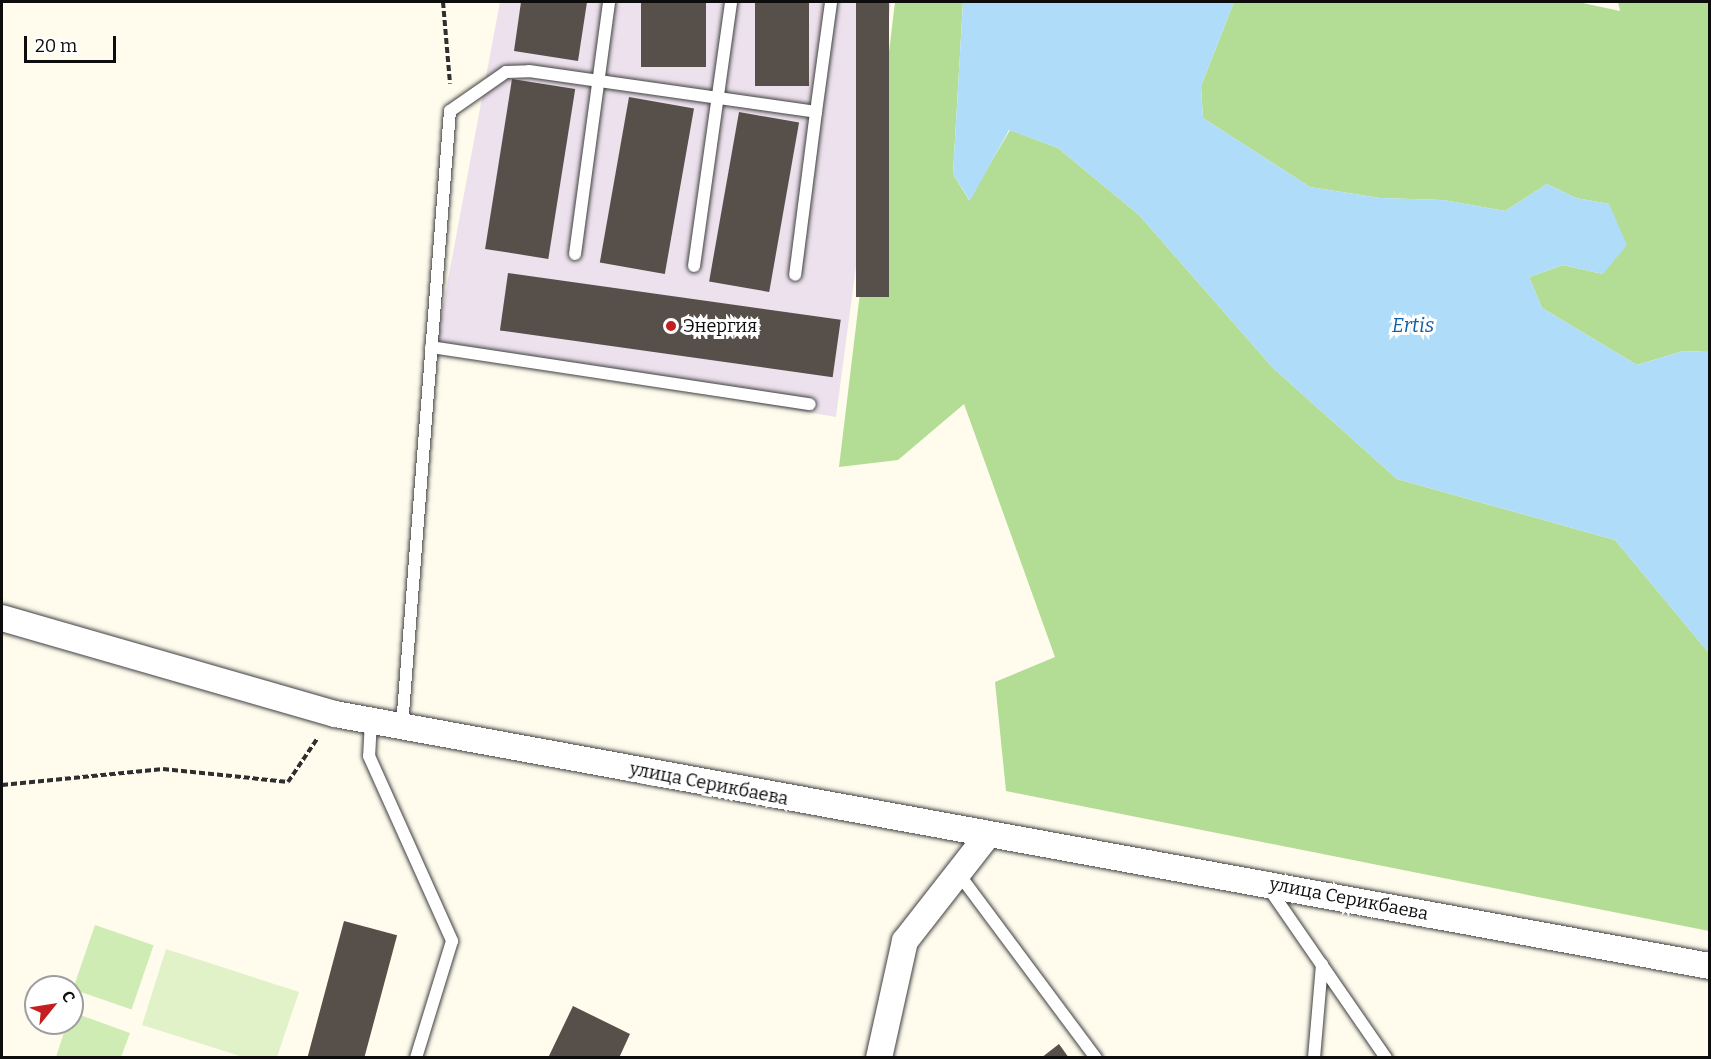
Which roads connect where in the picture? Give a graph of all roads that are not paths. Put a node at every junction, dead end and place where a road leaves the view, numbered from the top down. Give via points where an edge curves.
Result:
1 (609, 2) edge
2 (731, 2) edge
3 (831, 2) edge
4 (598, 81) junction
5 (718, 98) junction
6 (816, 112) junction
7 (575, 254) dead end
8 (694, 266) dead end
9 (795, 275) dead end
10 (431, 347) junction
11 (810, 404) dead end
12 (2, 618) edge
13 (370, 720) junction
14 (402, 726) junction
15 (987, 836) junction
16 (958, 873) junction
17 (1265, 883) junction
18 (1322, 964) junction
19 (1710, 966) edge
20 (416, 1058) edge
21 (879, 1058) edge
22 (1096, 1058) edge
23 (1314, 1058) edge
24 (1386, 1058) edge

1 - 4 lane
2 - 5 lane
3 - 6 lane
4 - 5 lane
4 - 7 lane
4 - 10 lane via 529,71 506,72 450,111
5 - 6 lane
5 - 8 lane
6 - 9 lane
10 - 11 lane
10 - 14 lane
12 - 13 street, улица Серикбаева via 335,714
13 - 14 street, улица Серикбаева
13 - 20 lane via 369,756 452,941
14 - 15 street, улица Серикбаева
15 - 16 street
15 - 17 street, улица Серикбаева
16 - 21 street via 904,941
16 - 22 lane
17 - 18 lane
17 - 19 street, улица Серикбаева
18 - 23 lane
18 - 24 lane

